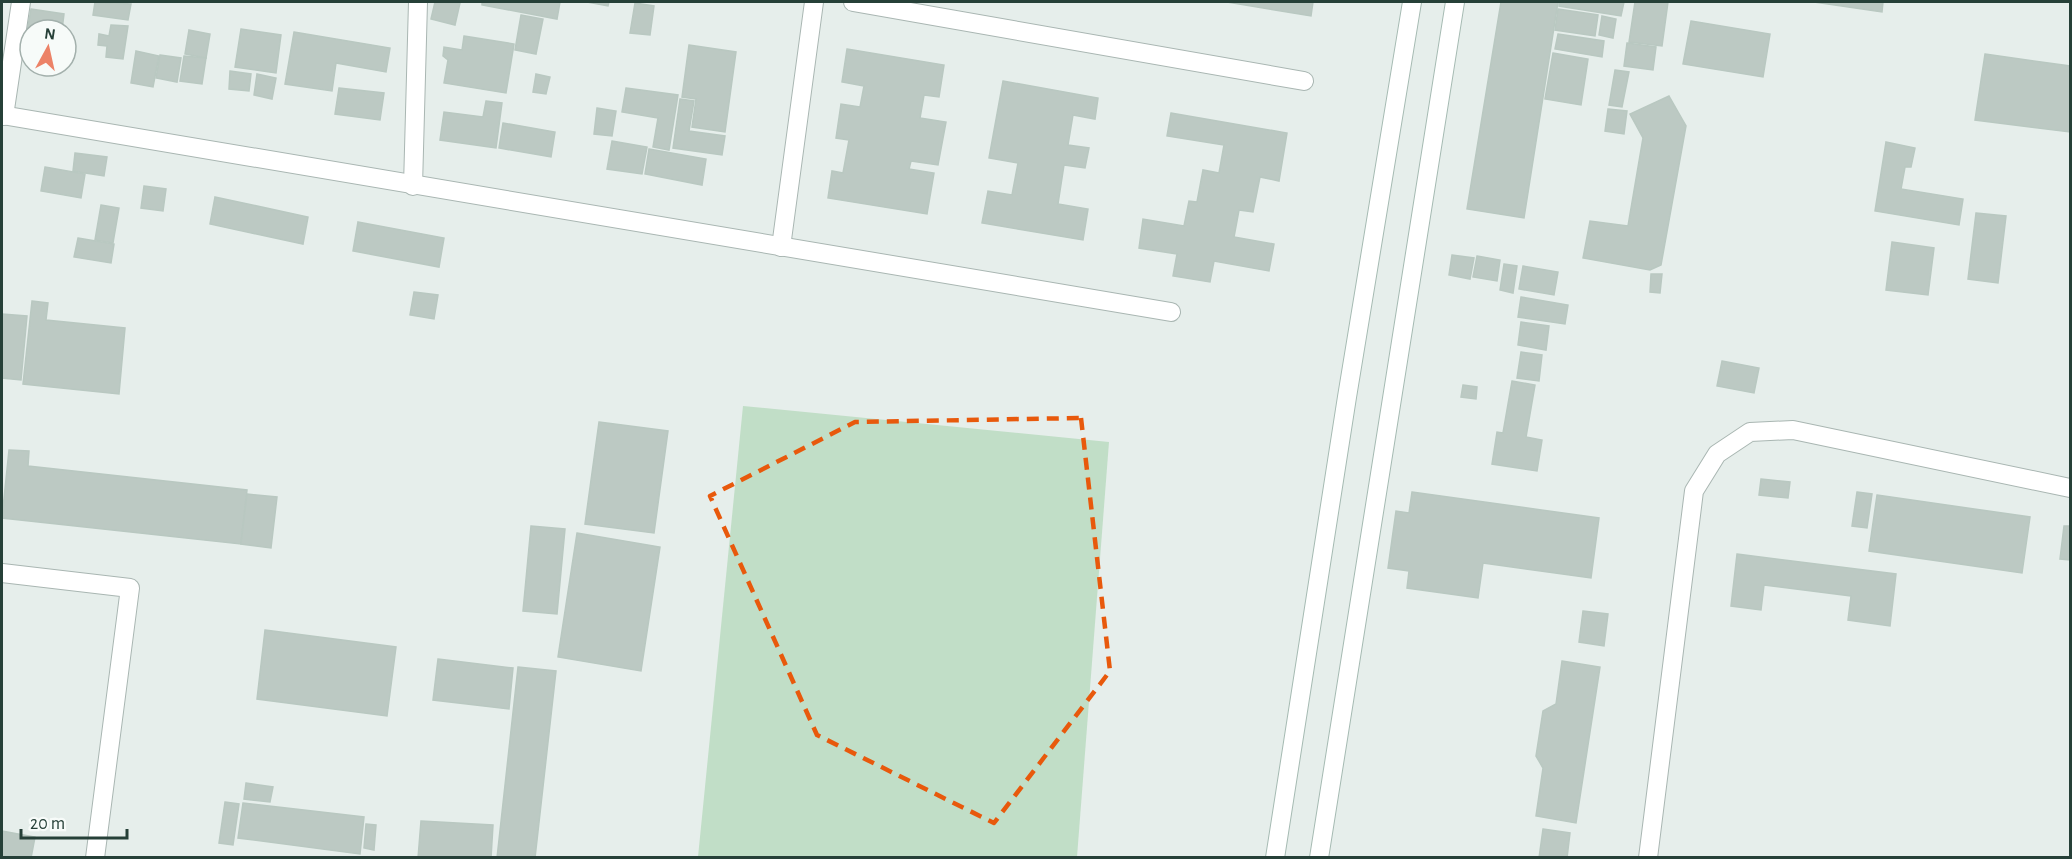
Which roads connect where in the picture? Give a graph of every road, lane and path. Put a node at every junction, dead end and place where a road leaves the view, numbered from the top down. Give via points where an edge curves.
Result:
1 (21, 2) edge
2 (418, 2) edge
3 (814, 2) edge
4 (853, 2) edge
5 (1412, 2) edge
6 (1455, 2) edge
7 (1304, 81) dead end
8 (2, 116) edge
9 (412, 186) junction
10 (781, 247) junction
11 (1171, 312) dead end
12 (2070, 488) edge
13 (2, 573) edge
14 (95, 858) edge
15 (1275, 858) edge
16 (1319, 858) edge
17 (1648, 858) edge

1 - 8 street
2 - 9 street
3 - 10 street
4 - 7 street
5 - 15 street
6 - 16 street
8 - 9 street
9 - 10 street
10 - 11 street
12 - 17 street via 1793,430 1750,432 1717,454 1694,491
13 - 14 street via 130,588

